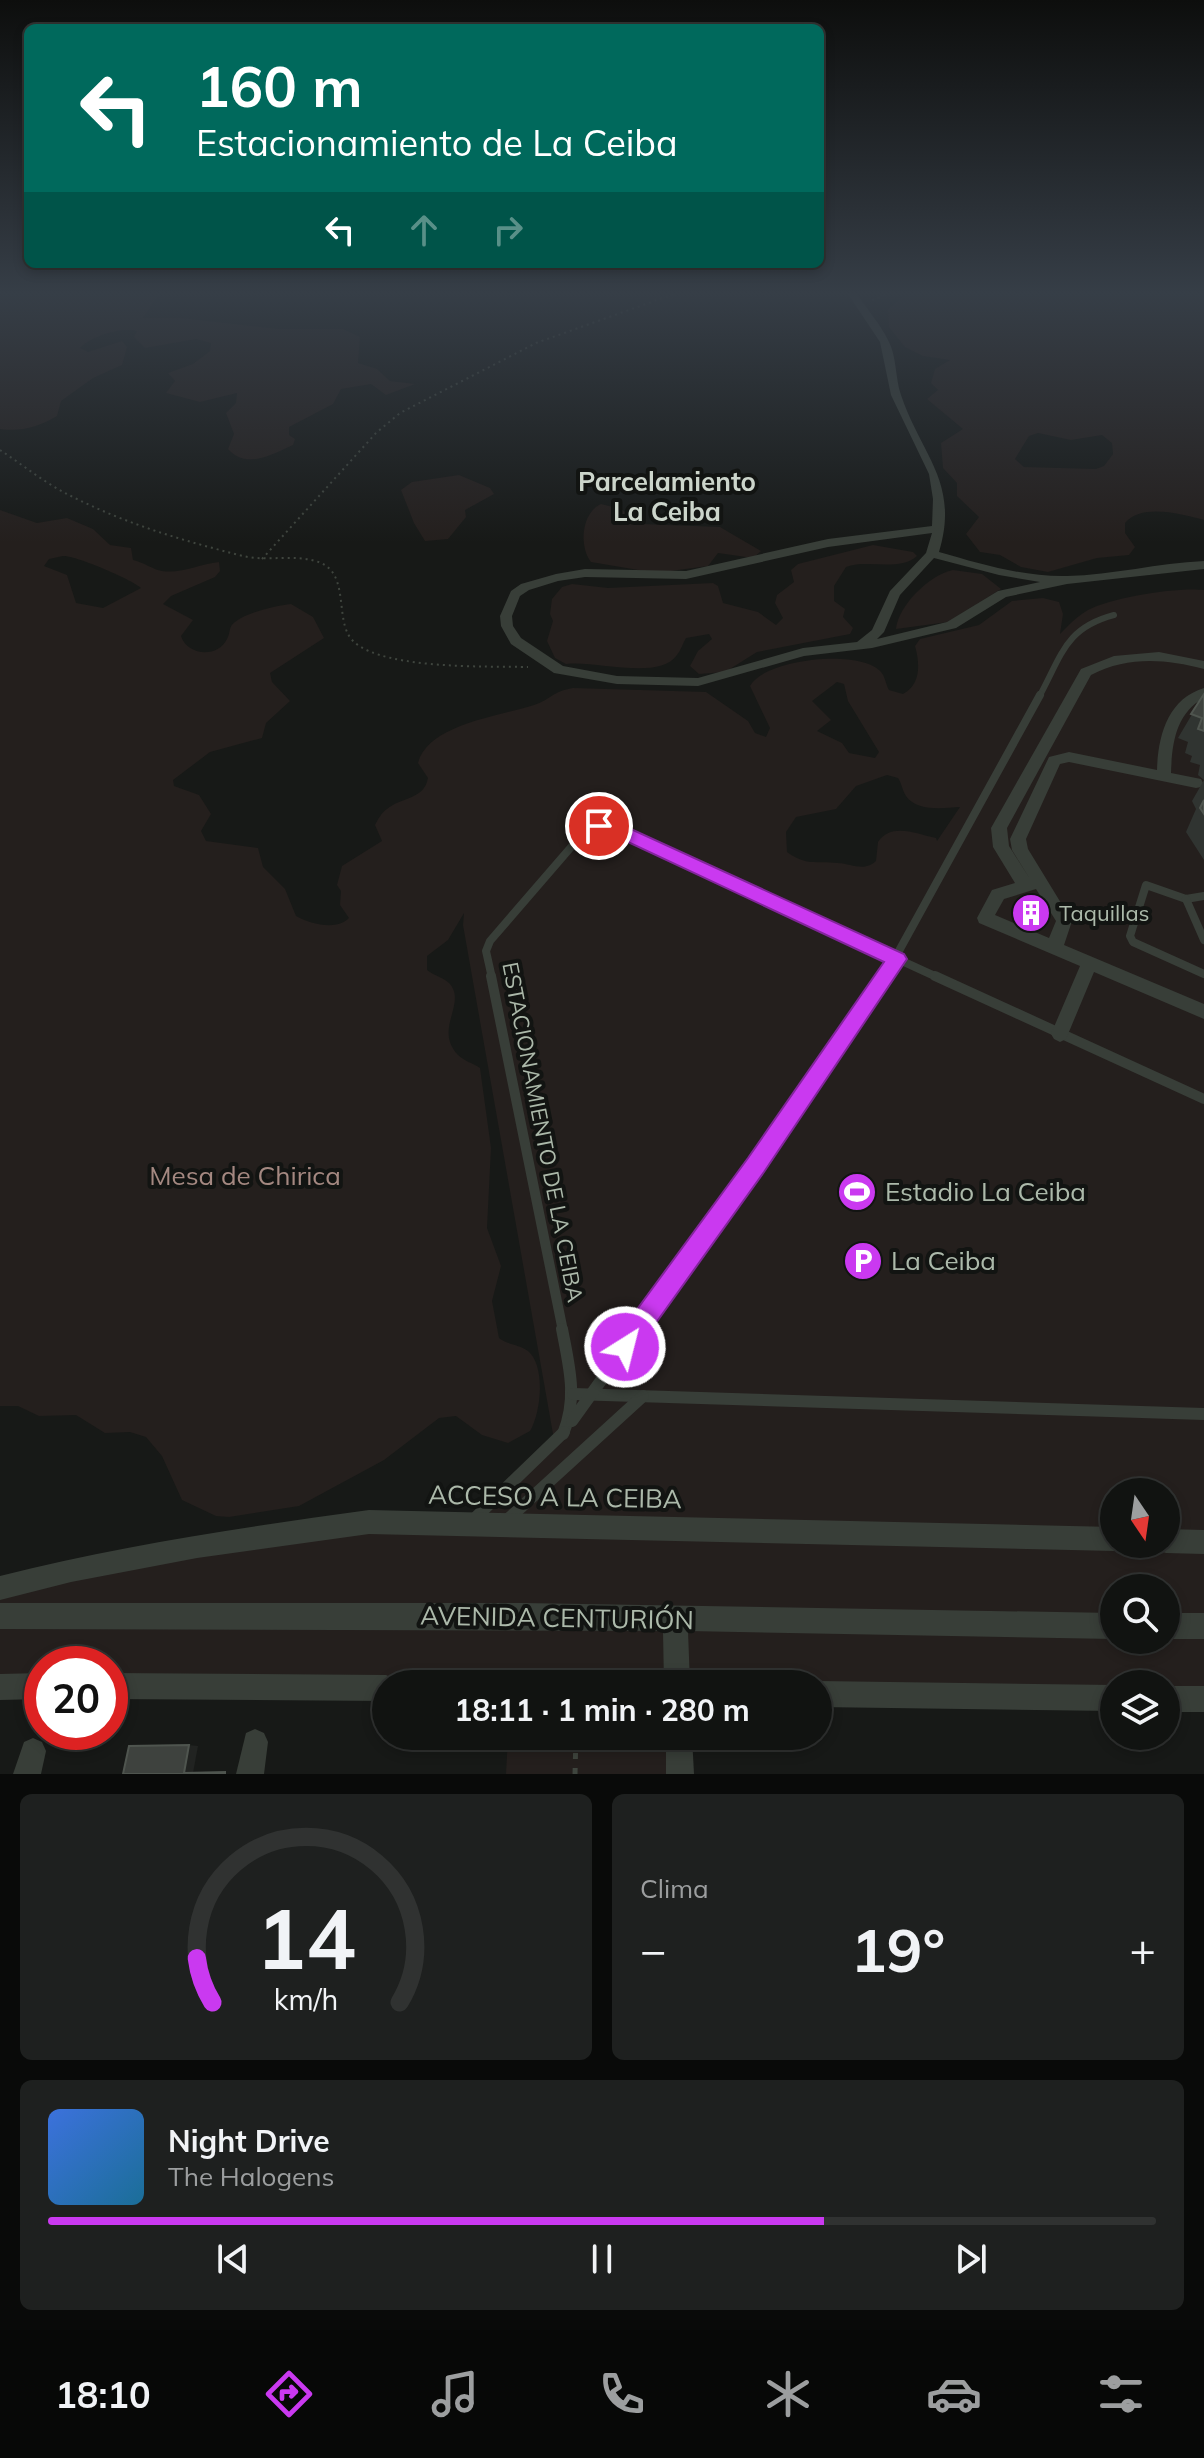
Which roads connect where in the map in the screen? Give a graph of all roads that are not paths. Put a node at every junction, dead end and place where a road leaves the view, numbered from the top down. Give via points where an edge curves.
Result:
1 (892, 377) edge
2 (938, 529) junction
3 (932, 554) junction
4 (1204, 565) edge
5 (1063, 581) junction
6 (1114, 615) dead end
7 (861, 644) junction
8 (1204, 665) edge
9 (1204, 692) edge
10 (1164, 777) junction
11 (1196, 783) dead end
12 (1033, 885) junction
13 (1204, 896) edge
14 (1186, 899) junction
15 (1204, 940) edge
16 (1054, 949) junction
17 (897, 959) junction
18 (1089, 964) junction
19 (1204, 974) edge
20 (1204, 1012) edge
21 (1060, 1034) junction
22 (1204, 1099) edge
23 (573, 1394) junction
24 (590, 1394) junction
25 (643, 1396) junction
26 (1204, 1414) edge
27 (563, 1434) junction
28 (470, 1523) junction
29 (504, 1524) junction
30 (1100, 1539) edge
31 (1180, 1541) edge
32 (1204, 1542) edge
33 (0, 1588) edge
34 (0, 1616) edge
35 (675, 1619) junction
36 (1100, 1626) edge
37 (1180, 1626) edge
38 (1204, 1626) edge
39 (677, 1670) edge
40 (24, 1686) edge
41 (128, 1686) edge
42 (0, 1687) edge
43 (372, 1688) edge
44 (832, 1694) edge
45 (1100, 1698) edge
46 (1180, 1699) edge
47 (1204, 1699) edge
48 (255, 1742) dead end
49 (679, 1750) edge
50 (250, 1774) edge
51 (680, 1774) edge

1 - 2 street via 934,474
2 - 3 street
2 - 7 street via 828,543 686,575 585,573 515,594 506,616 516,641 547,665 617,680 698,682 803,652
3 - 5 street
3 - 7 street via 894,594 878,632
4 - 5 street
5 - 7 street via 1002,594 951,625
6 - 17 lane via 1088,622 1073,635
8 - 12 street via 1154,655 1086,672 999,828 1001,847
9 - 10 street via 1185,703 1171,722
10 - 11 street
10 - 12 street via 1069,757 1054,761 1018,839
12 - 16 street via 1064,921
12 - 16 street via 998,894 985,918
13 - 14 lane
14 - 15 lane
14 - 19 lane via 1146,885 1130,939
16 - 18 street
17 - 21 lane, ESTACIONAMIENTO DE LA CEIBA
17 - 23 lane, ESTACIONAMIENTO DE LA CEIBA via 599,826 579,835 490,941 487,960
17 - 24 lane
18 - 20 street
18 - 21 street
21 - 22 lane, ESTACIONAMIENTO DE LA CEIBA
23 - 24 lane
23 - 27 lane, ESTACIONAMIENTO DE LA CEIBA
24 - 25 lane
24 - 27 lane
25 - 26 lane
25 - 29 lane
27 - 28 lane
28 - 29 street, ACCESO A LA CEIBA
28 - 33 street, ACCESO A LA CEIBA via 369,1522 289,1532 71,1570
29 - 30 street, ACCESO A LA CEIBA
31 - 32 street
34 - 35 street, AVENIDA CENTURIÓN
35 - 36 street, AVENIDA CENTURIÓN
35 - 39 street
37 - 38 street
40 - 42 street
41 - 43 street
44 - 45 street
46 - 47 street
48 - 50 street
49 - 51 street

